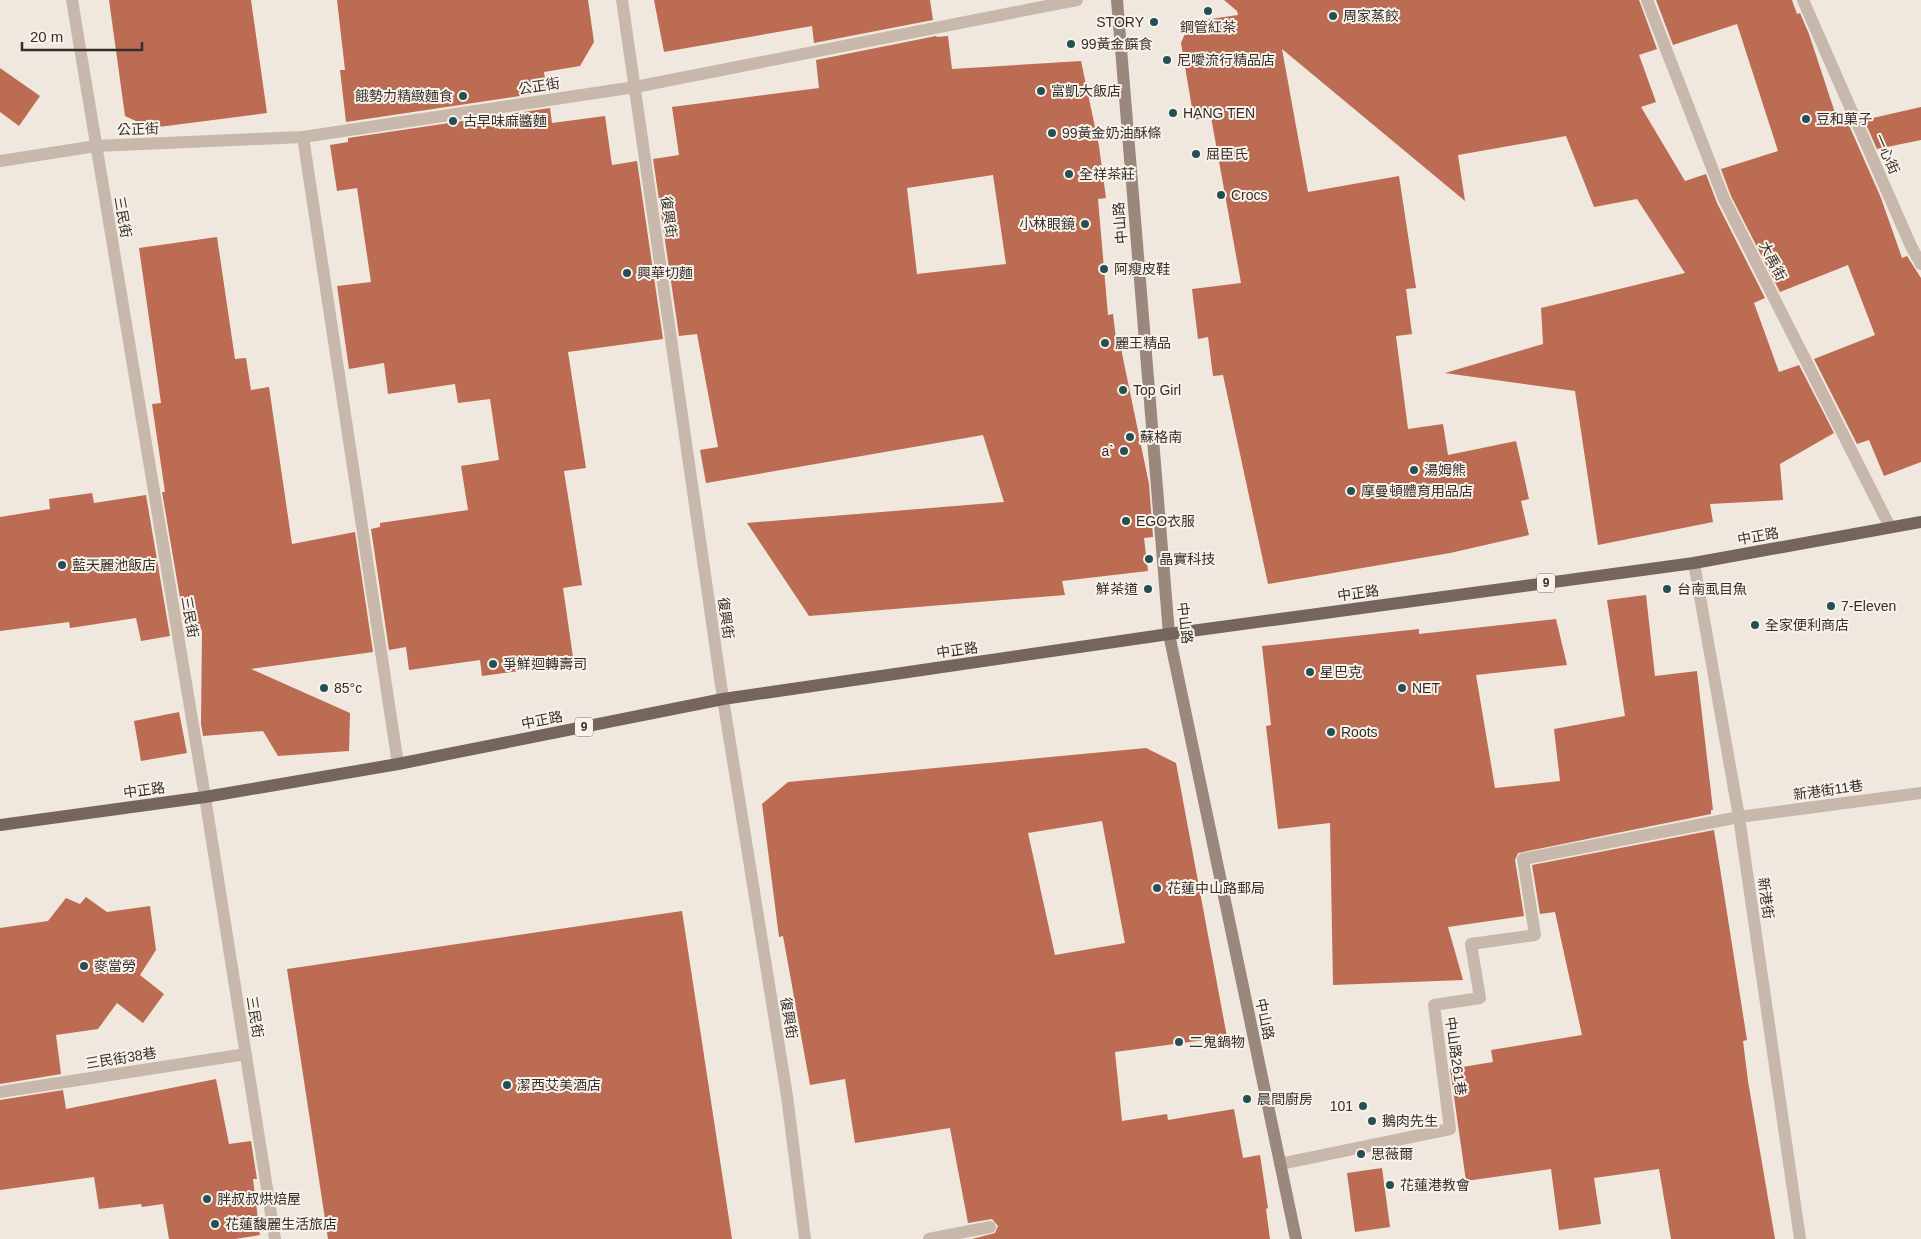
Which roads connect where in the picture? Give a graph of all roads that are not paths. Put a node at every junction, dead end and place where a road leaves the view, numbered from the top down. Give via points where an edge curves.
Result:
1 (72, 0) edge
2 (622, 0) edge
3 (1077, 0) edge
4 (1117, 0) edge
5 (1647, 0) edge
6 (1802, 0) edge
7 (635, 87) junction
8 (302, 137) junction
9 (96, 146) junction
10 (0, 161) edge
11 (1921, 264) edge
12 (1921, 522) edge
13 (1890, 527) junction
14 (1694, 563) junction
15 (1169, 634) junction
16 (723, 699) junction
17 (398, 764) junction
18 (1921, 793) edge
19 (205, 797) junction
20 (1739, 817) junction
21 (0, 825) edge
22 (246, 1054) junction
23 (0, 1092) edge
24 (1280, 1164) junction
25 (990, 1227) dead end
26 (275, 1239) edge
27 (805, 1239) edge
28 (929, 1239) edge
29 (1296, 1239) edge
30 (1800, 1239) edge

1 - 9 street, 三民街
2 - 7 street, 復興街
3 - 7 street, 公正街
4 - 15 street, 中山路
5 - 13 street, 大禹街 via 1724,199
6 - 11 street, 一心街
7 - 8 street, 公正街
7 - 16 street, 復興街
8 - 9 street, 公正街
8 - 17 street
9 - 10 street, 公正街
9 - 19 street, 三民街
12 - 13 main road, 中正路 / 9
13 - 14 main road, 中正路 / 9
14 - 15 main road, 中正路 / 9
14 - 20 street, 新港街
15 - 16 main road, 中正路 / 9
15 - 24 street, 中山路
16 - 17 main road, 中正路 / 9
16 - 27 street, 復興街 via 787,1096
17 - 19 main road, 中正路 / 9
18 - 20 street, 新港街11巷
19 - 21 main road, 中正路 / 9
19 - 22 street, 三民街
20 - 24 street, 中山路261巷 via 1524,859 1535,935 1471,944 1480,998 1434,1006 1450,1129
20 - 30 street, 新港街
22 - 23 street, 三民街38巷
22 - 26 street, 三民街
24 - 29 street, 中山路
25 - 28 street

